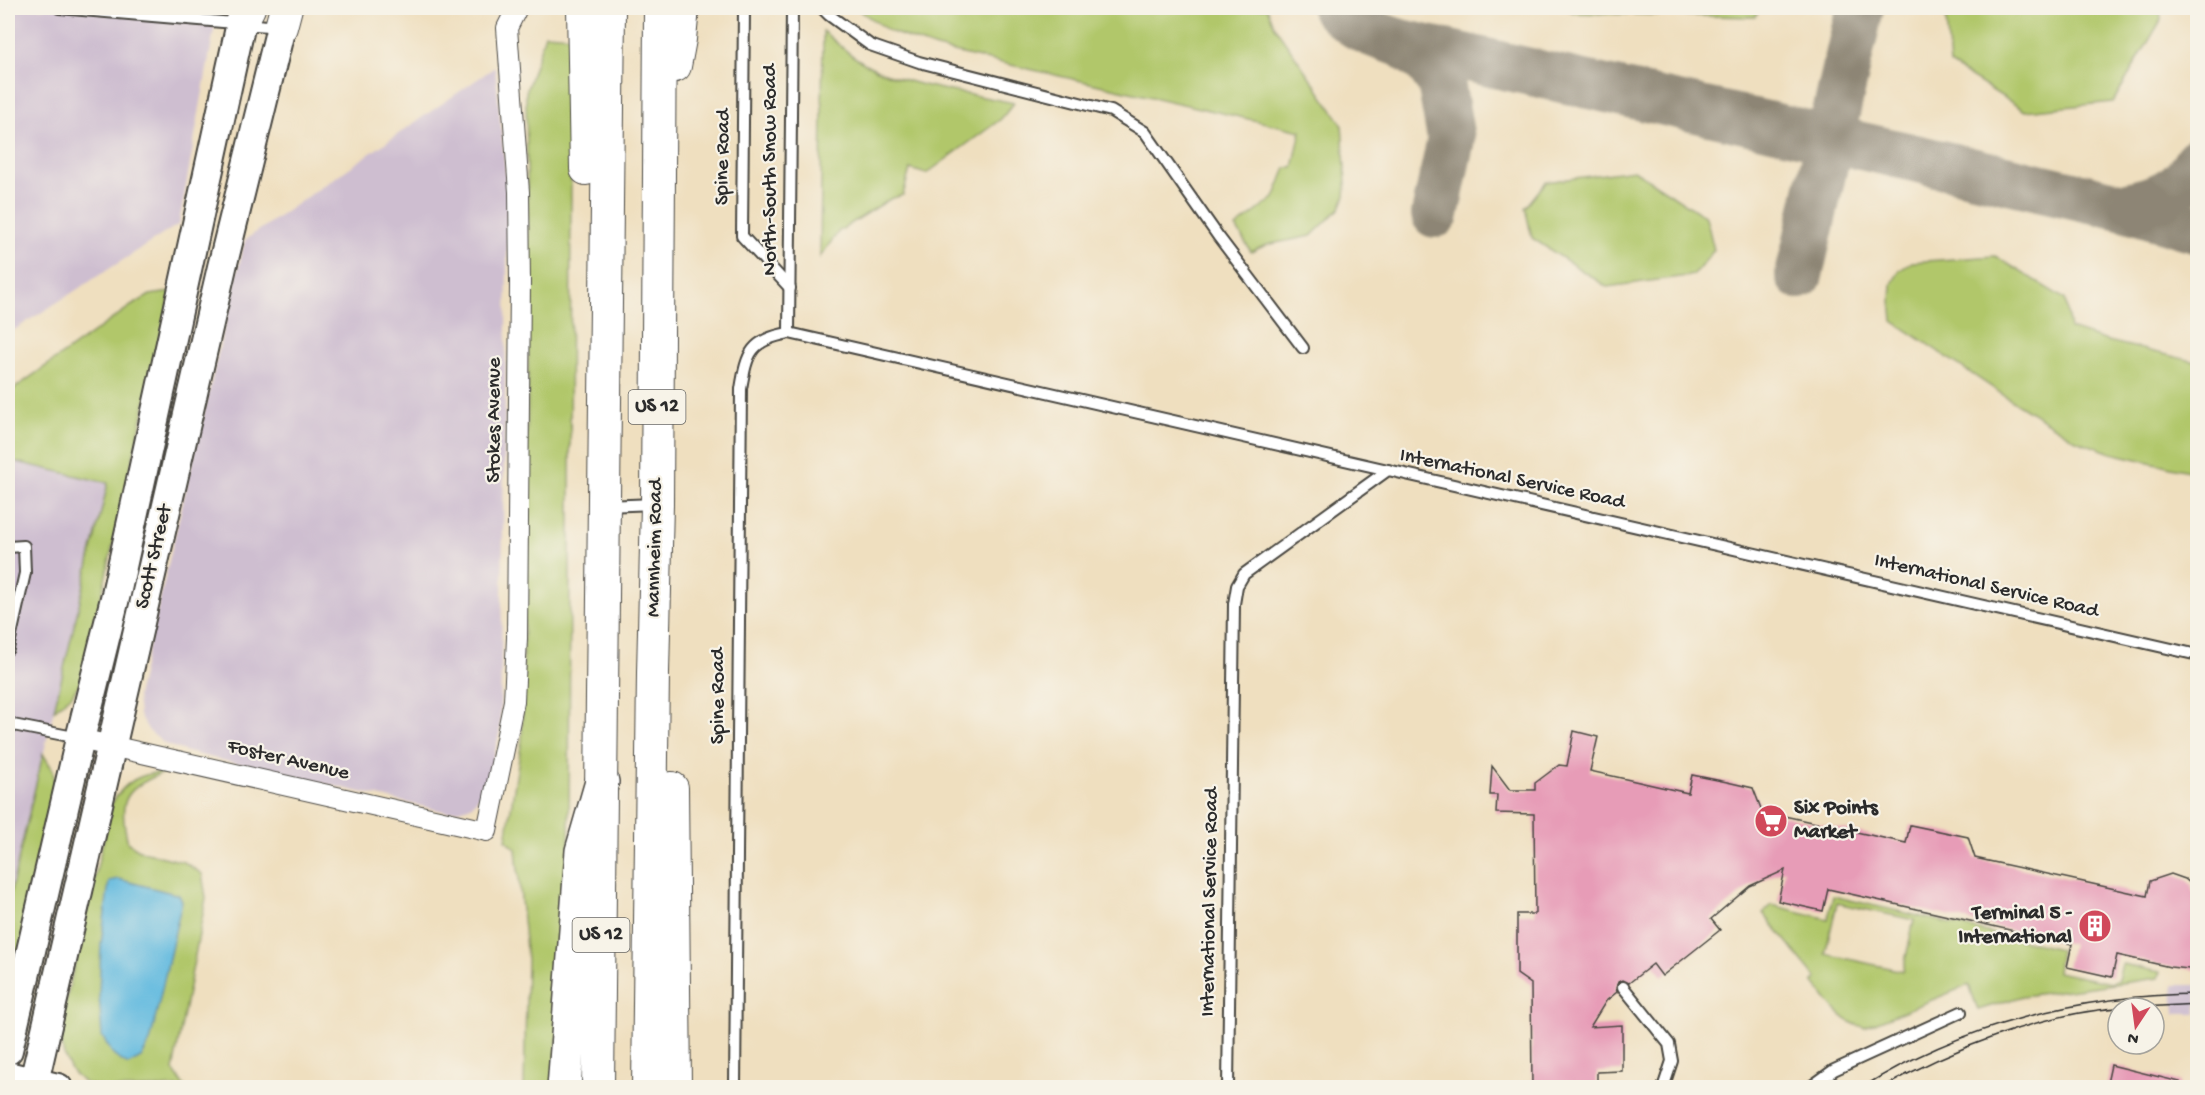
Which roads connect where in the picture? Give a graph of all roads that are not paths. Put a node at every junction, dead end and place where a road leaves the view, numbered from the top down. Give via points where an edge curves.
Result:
1 (59, 8) edge
2 (583, 8) edge
3 (609, 8) edge
4 (660, 8) edge
5 (683, 8) edge
6 (744, 8) edge
7 (792, 8) edge
8 (822, 8) edge
9 (109, 10) edge
10 (516, 10) road end
11 (243, 13) edge
12 (283, 17) edge
13 (658, 140) junction
14 (790, 288) junction
15 (789, 333) junction
16 (1303, 348) dead end
17 (605, 376) junction
18 (1388, 470) junction
19 (657, 504) junction
20 (603, 506) junction
21 (8, 547) edge
22 (8, 649) edge
23 (2198, 655) edge
24 (653, 673) junction
25 (8, 724) edge
26 (80, 739) junction
27 (111, 746) junction
28 (602, 782) junction
29 (487, 831) joint
30 (1623, 987) dead end
31 (1961, 1012) dead end
32 (8, 1050) edge
33 (32, 1083) edge
34 (564, 1088) edge
35 (598, 1088) edge
36 (648, 1088) edge
37 (675, 1088) edge
38 (735, 1088) edge
39 (1228, 1088) edge
40 (1663, 1088) edge
41 (1809, 1088) edge

1 - 9 lane
2 - 17 main road via 589,312
3 - 17 main road, US 12
4 - 13 main road, Mannheim Road / US 12
5 - 13 main road
6 - 14 lane, Spine Road via 742,236
7 - 14 lane, North-South Snow Road
8 - 16 lane via 870,45 919,62 1111,111 1145,132
9 - 11 lane
10 - 29 street, Stokes Avenue via 507,28 519,192 517,638 514,701
11 - 12 lane
11 - 26 street, Scott Street via 116,594
12 - 27 street, Scott Street
13 - 19 main road, Mannheim Road / US 12
14 - 15 lane, North-South Snow Road
15 - 18 lane
15 - 38 lane, Spine Road via 768,337 755,347 745,362 741,389
17 - 20 main road, US 12
18 - 23 lane, International Service Road
18 - 39 lane, International Service Road via 1244,574 1237,586
19 - 20 lane
19 - 24 main road, Mannheim Road / US 12
20 - 28 main road, US 12
21 - 22 lane via 24,546 26,573
24 - 36 main road, Mannheim Road / US 12
24 - 37 main road via 672,738
25 - 26 lane
26 - 27 street, Foster Avenue
26 - 32 street, Scott Street
27 - 29 street, Foster Avenue
27 - 33 street, Scott Street
28 - 34 highway via 582,851
28 - 35 main road, US 12
30 - 40 lane via 1669,1044 1672,1061
31 - 41 lane via 1834,1070

